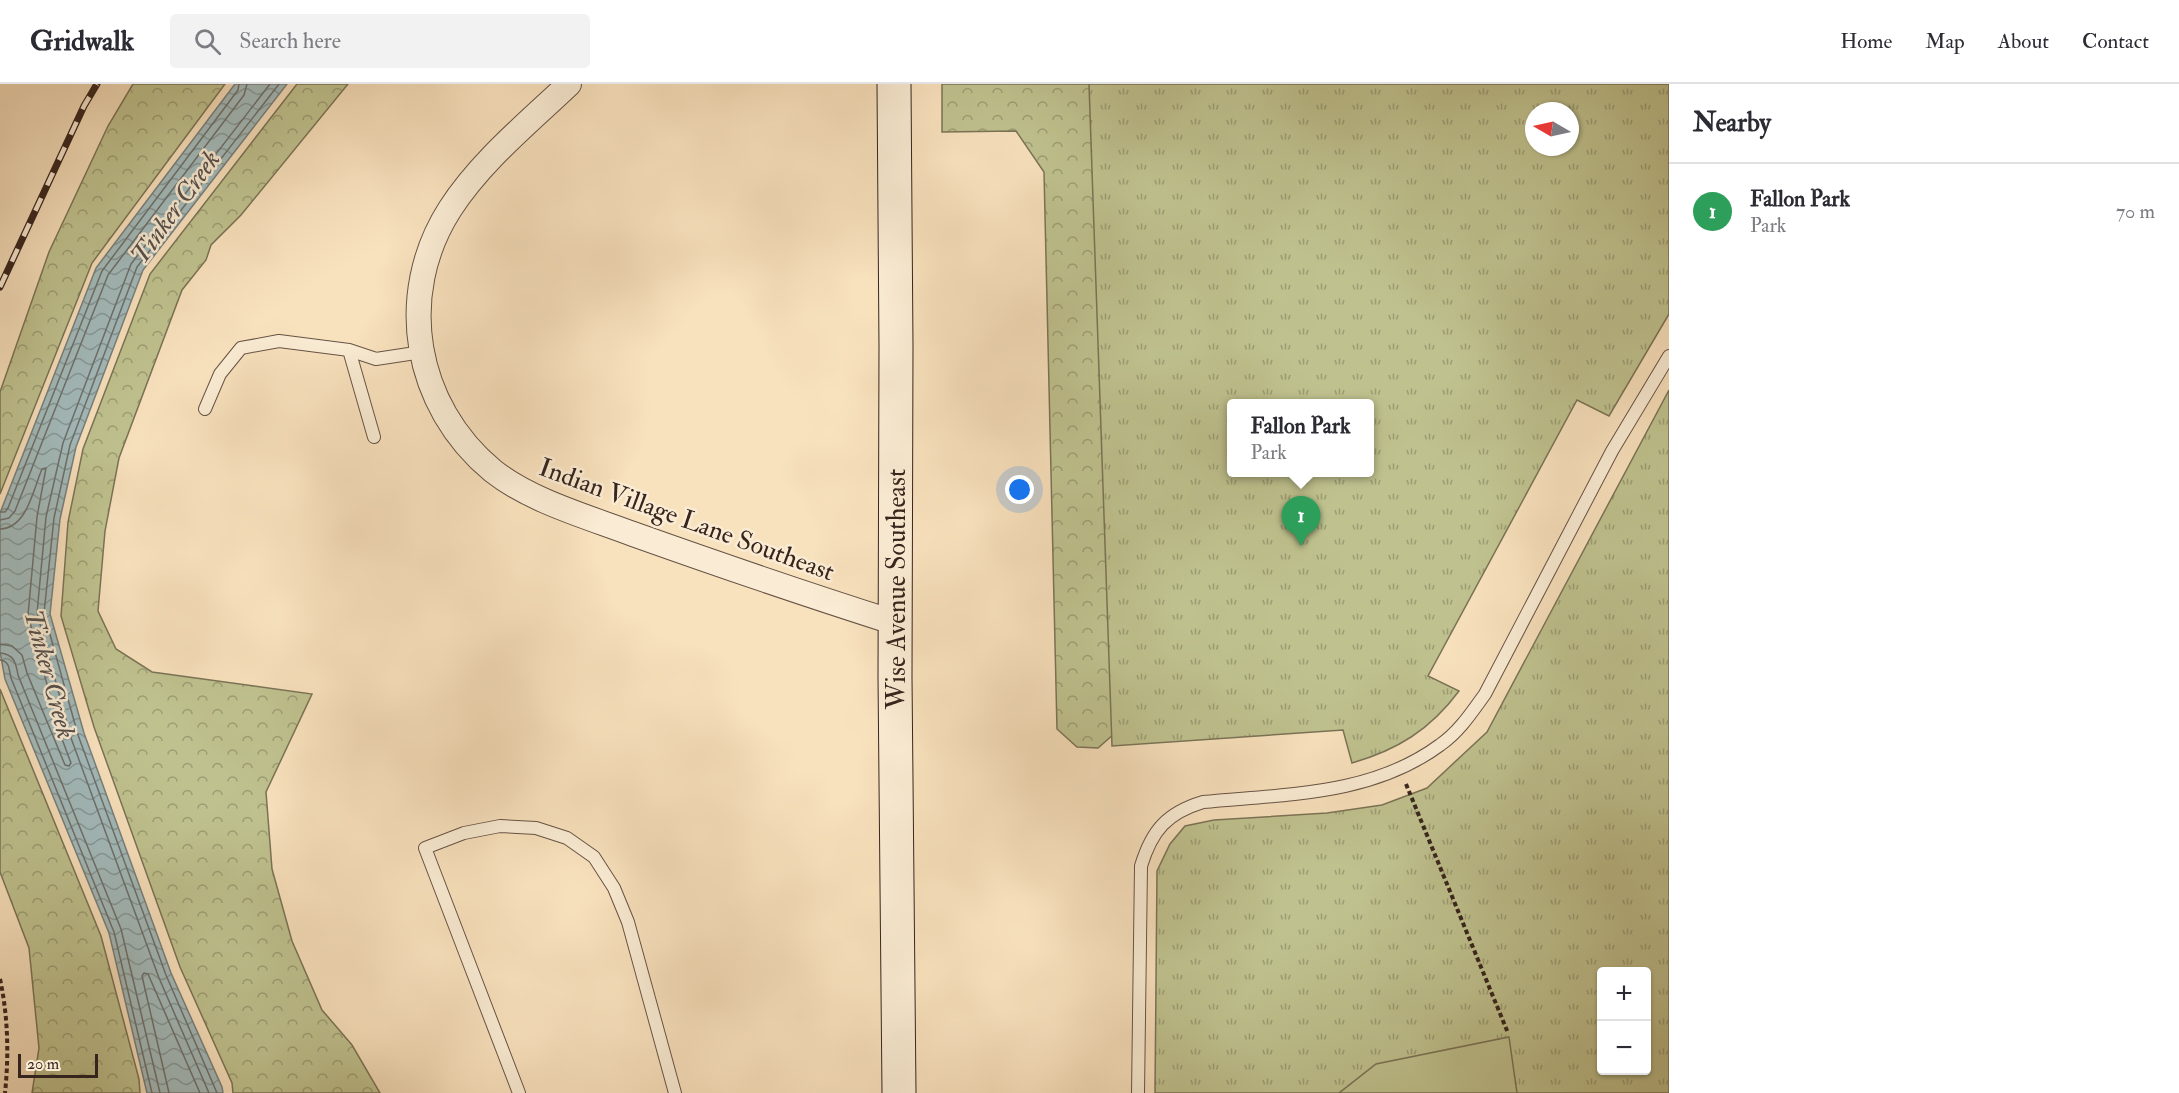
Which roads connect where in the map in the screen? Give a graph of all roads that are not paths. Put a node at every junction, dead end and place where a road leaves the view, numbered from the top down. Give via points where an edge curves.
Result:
1 (569, 84) edge
2 (894, 84) edge
3 (350, 350) junction
4 (422, 352) junction
5 (1669, 356) edge
6 (205, 409) dead end
7 (374, 437) dead end
8 (896, 623) junction
9 (519, 1093) edge
10 (675, 1093) edge
11 (899, 1093) edge
12 (1138, 1093) edge

1 - 4 street, Indian Village Lane Southeast via 483,168 449,210 424,269 418,302
2 - 8 street, Wise Avenue Southeast
3 - 4 lane via 376,359
3 - 6 lane via 279,341 241,348 220,374
3 - 7 lane
4 - 8 street, Indian Village Lane Southeast via 429,380 469,447 521,489 757,579
5 - 12 lane via 1612,451 1485,694 1441,745 1399,770 1340,788 1203,802 1172,816 1157,831 1141,866
8 - 11 street, Wise Avenue Southeast
9 - 10 lane via 425,848 464,832 500,826 536,828 567,838 594,857 614,888 628,922

